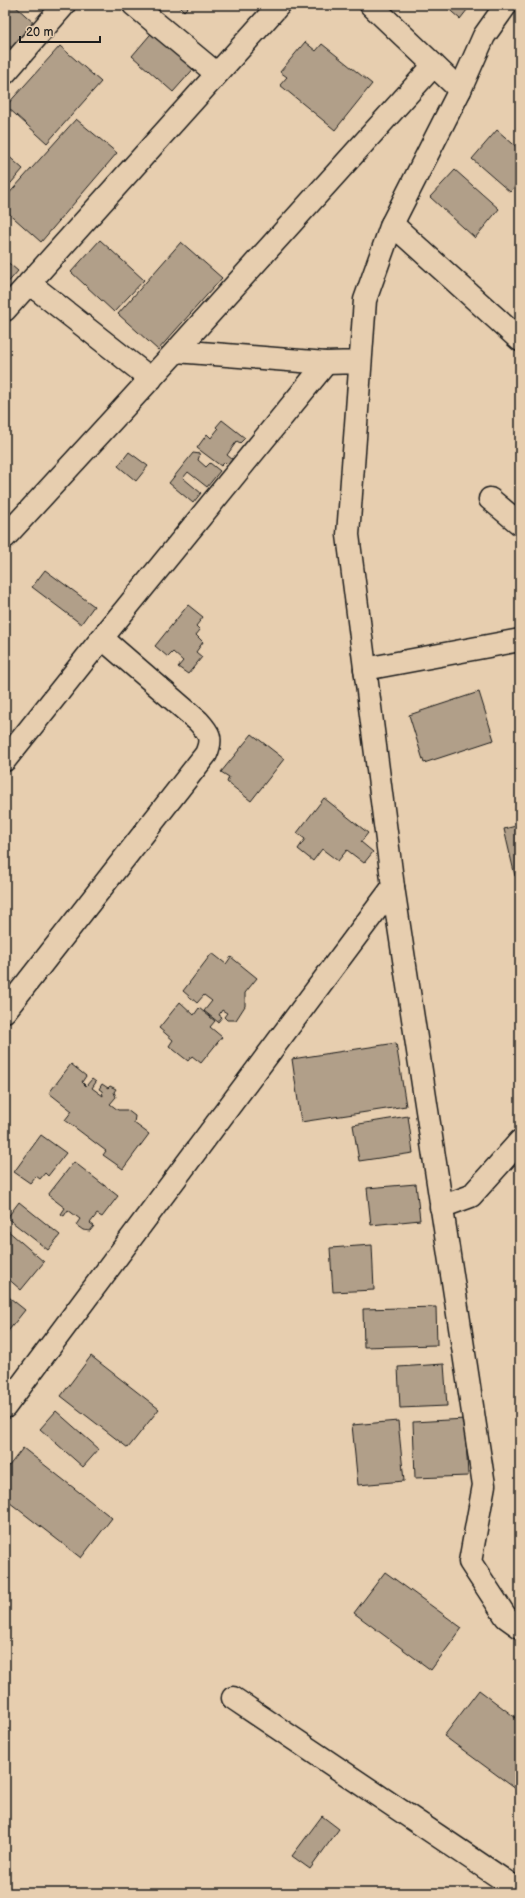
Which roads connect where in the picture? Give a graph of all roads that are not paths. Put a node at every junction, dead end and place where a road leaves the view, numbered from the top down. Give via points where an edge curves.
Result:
1 (64, 5) edge
2 (134, 5) edge
3 (279, 5) edge
4 (371, 5) edge
5 (506, 5) edge
6 (434, 65) junction
7 (5, 73) edge
8 (217, 74) junction
9 (460, 90) junction
10 (392, 224) junction
11 (29, 283) junction
12 (5, 310) edge
13 (520, 340) edge
14 (176, 351) junction
15 (360, 362) junction
16 (326, 363) junction
17 (151, 379) junction
18 (490, 499) dead end
19 (520, 524) edge
20 (5, 537) edge
21 (102, 638) junction
22 (520, 640) edge
23 (365, 669) junction
24 (5, 760) edge
25 (393, 887) junction
26 (5, 1011) edge
27 (520, 1141) edge
28 (442, 1207) junction
29 (5, 1407) edge
30 (520, 1627) edge
31 (233, 1698) dead end
32 (520, 1891) edge

1 - 7 street
2 - 8 street
3 - 8 street
4 - 6 street
5 - 9 street via 484,36
6 - 9 street
6 - 14 street
8 - 11 street
9 - 10 street
10 - 13 street
10 - 15 street via 364,300
11 - 12 street
11 - 17 street
14 - 16 street
14 - 17 street
15 - 16 street
15 - 23 street via 348,535
16 - 21 street
17 - 20 street
18 - 19 street
21 - 24 street
21 - 26 street via 198,721 210,738 210,745 206,754
22 - 23 street
23 - 25 street
25 - 28 street
25 - 29 street
27 - 28 street via 471,1196
28 - 30 street via 484,1485 470,1562 506,1617
31 - 32 street

